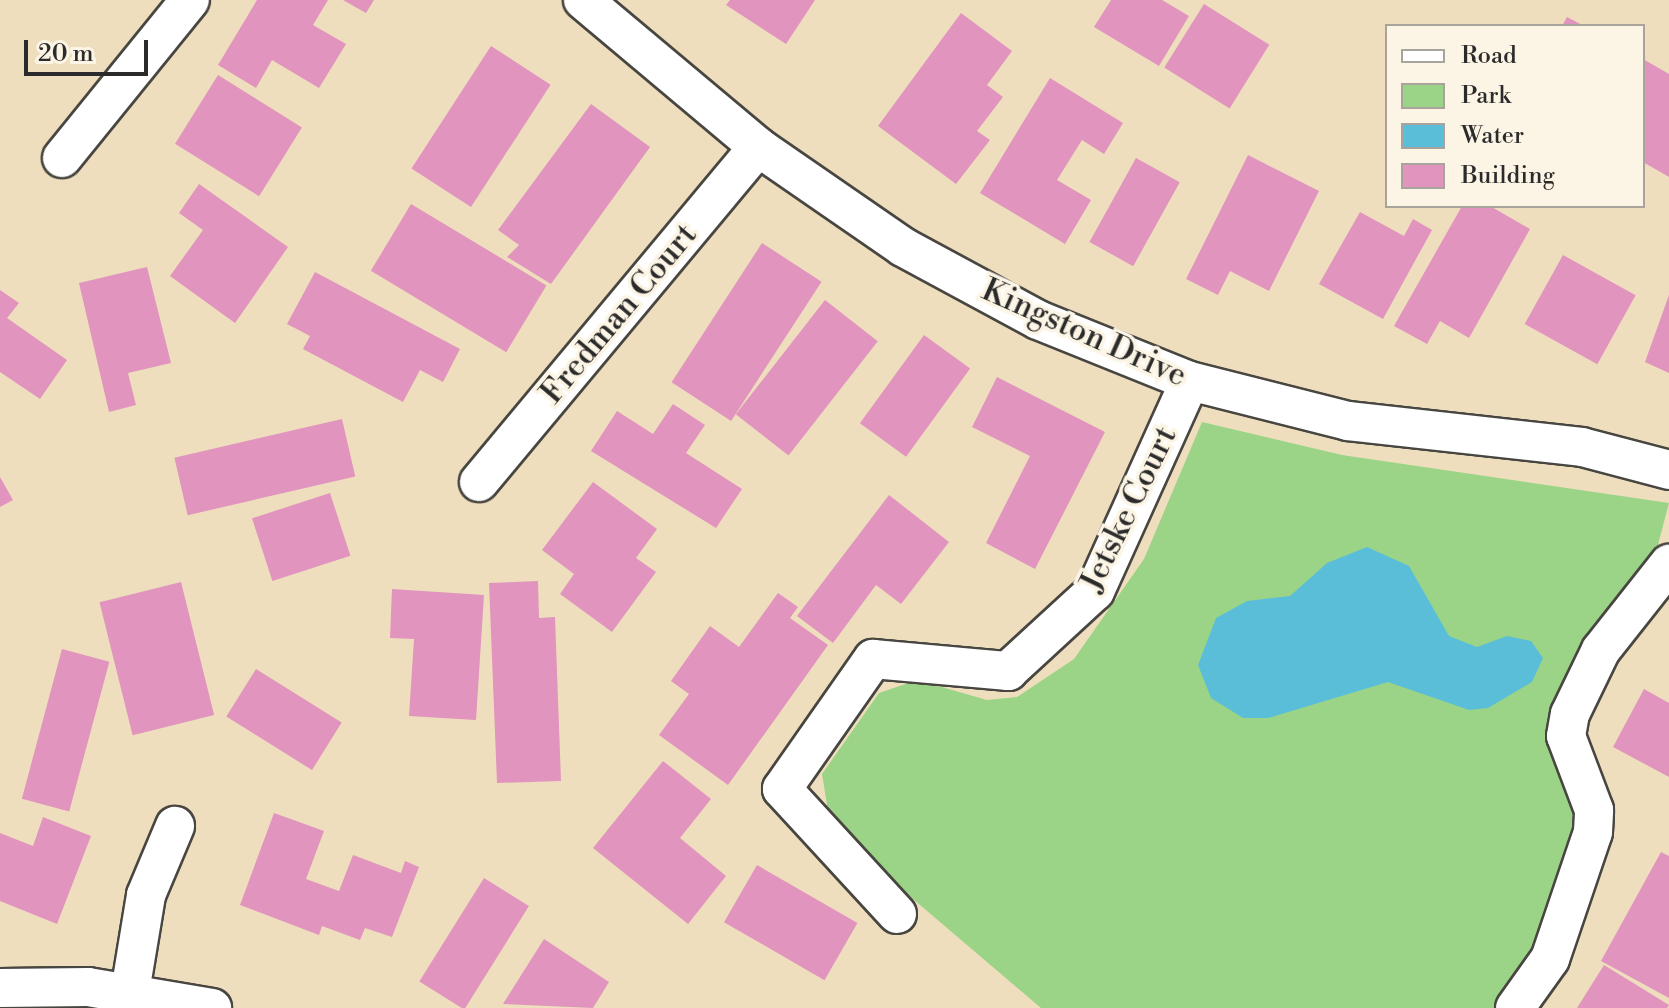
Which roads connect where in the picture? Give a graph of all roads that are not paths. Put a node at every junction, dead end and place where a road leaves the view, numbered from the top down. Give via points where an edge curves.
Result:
1 (190, 0) edge
2 (583, 0) edge
3 (758, 147) junction
4 (62, 158) dead end
5 (1190, 381) junction
6 (1669, 470) edge
7 (479, 482) dead end
8 (1669, 564) edge
9 (175, 826) dead end
10 (897, 914) dead end
11 (0, 988) edge
12 (130, 992) junction
13 (192, 1006) edge
14 (1515, 1008) edge

1 - 4 street
2 - 3 street, Kingston Drive
3 - 5 street, Kingston Drive via 903,247 1038,320
3 - 7 street, Fredman Court
5 - 6 street, Kingston Drive via 1348,421 1582,447
5 - 10 street, Jetske Court via 1095,591 1008,671 873,659 782,789
8 - 14 street via 1601,650 1570,714 1566,736 1594,810 1593,832 1566,924
9 - 12 street via 146,895
11 - 12 street
12 - 13 street

